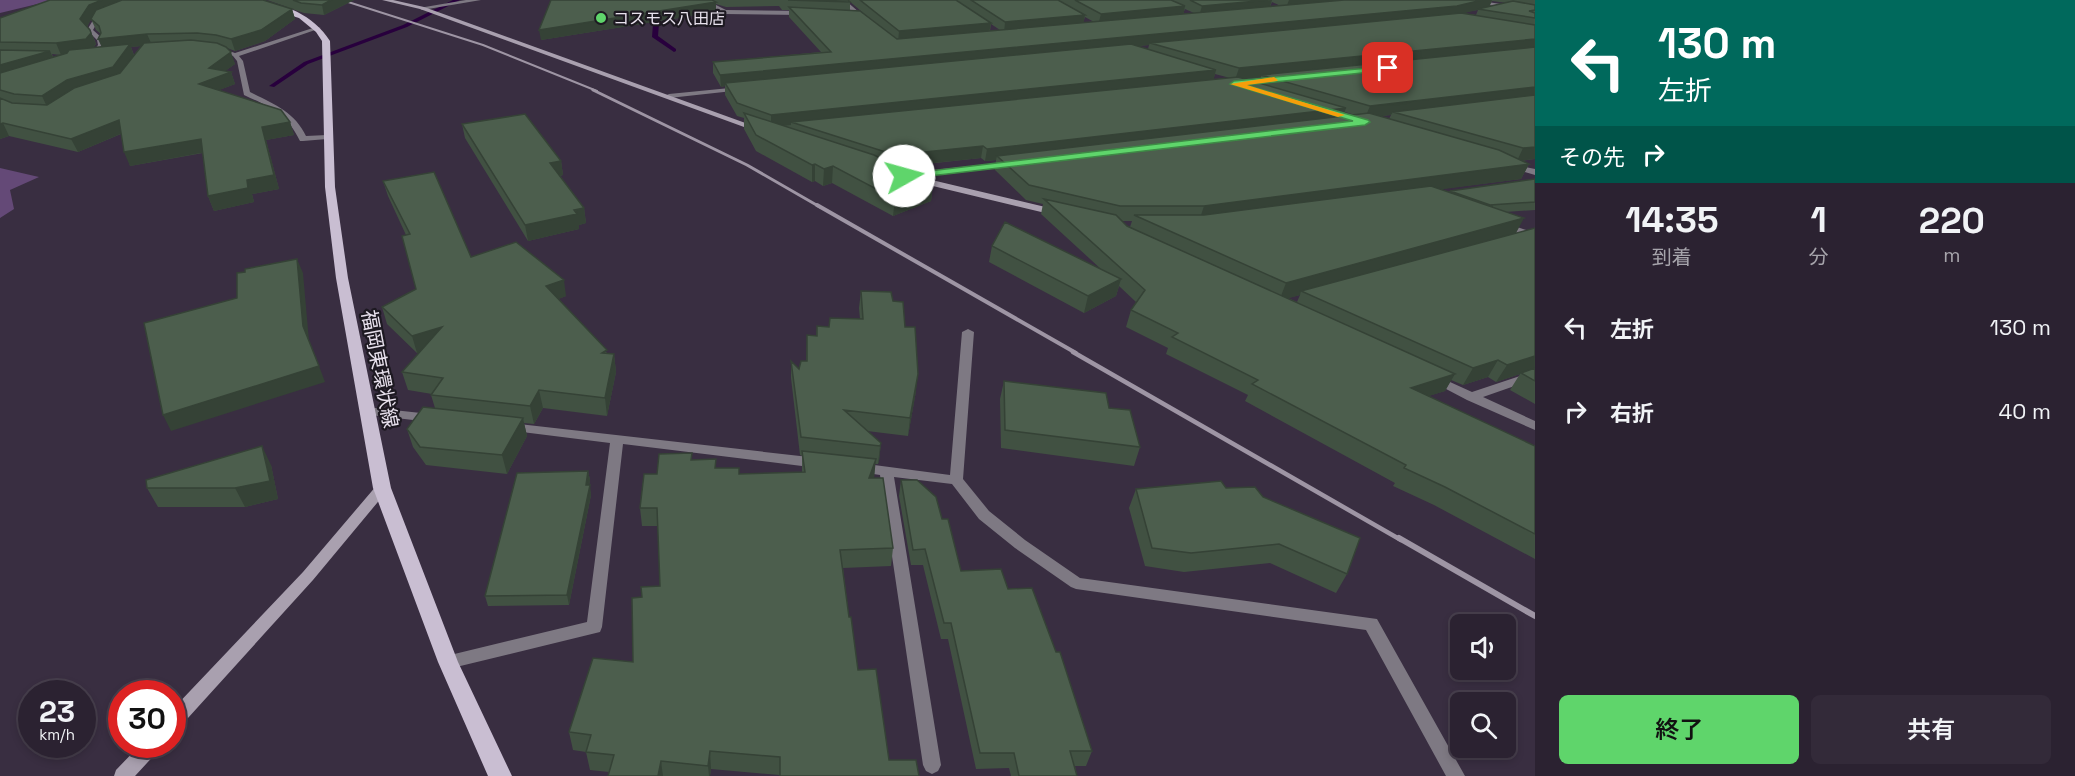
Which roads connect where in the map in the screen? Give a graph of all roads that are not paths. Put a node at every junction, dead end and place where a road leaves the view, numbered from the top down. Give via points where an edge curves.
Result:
1 (244, 0) edge
2 (385, 0) edge
3 (441, 0) edge
4 (478, 0) edge
5 (702, 0) edge
6 (842, 0) edge
7 (1464, 0) edge
8 (1508, 7) junction
9 (422, 8) junction
10 (111, 10) edge
11 (1535, 11) edge
12 (1486, 12) edge
13 (810, 13) edge
14 (851, 16) edge
15 (861, 17) junction
16 (870, 24) edge
17 (318, 28) junction
18 (204, 49) edge
19 (106, 54) edge
20 (235, 55) junction
21 (743, 88) edge
22 (669, 96) junction
23 (768, 132) edge
24 (327, 137) junction
25 (1498, 161) edge
26 (1020, 163) edge
27 (1535, 172) edge
28 (893, 173) edge
29 (904, 176) junction
30 (1071, 216) edge
31 (1488, 219) edge
32 (1533, 236) edge
33 (1510, 242) edge
34 (968, 332) dead end
35 (1535, 375) edge
36 (1428, 377) edge
37 (1471, 397) junction
38 (366, 411) junction
39 (446, 420) edge
40 (491, 425) edge
41 (1535, 426) edge
42 (617, 439) junction
43 (886, 472) junction
44 (956, 480) junction
45 (382, 488) junction
46 (448, 662) junction
47 (186, 708) edge
48 (140, 758) edge
49 (932, 765) dead end
50 (123, 776) edge
51 (500, 776) edge
52 (1456, 776) edge

1 - 17 main road via 289,10
2 - 9 street
3 - 9 street
4 - 9 street
5 - 13 street via 725,12
6 - 15 street
7 - 8 street
8 - 11 street
8 - 12 street
9 - 22 street
10 - 19 street via 97,18 90,30 101,45 95,53 79,57
14 - 15 street
15 - 16 street
17 - 20 street
17 - 24 main road, 福岡東環状線 via 326,41
18 - 20 street
20 - 24 street via 247,93 291,116 303,139
21 - 22 street
22 - 23 street
24 - 38 main road, 福岡東環状線 via 342,278
25 - 27 street
26 - 29 street
28 - 29 street
29 - 30 street
31 - 32 street
32 - 33 street
34 - 44 street
35 - 37 street
36 - 37 street
37 - 41 street
38 - 39 street
38 - 45 main road, 福岡東環状線
40 - 42 street
42 - 43 street
42 - 46 street via 594,627
43 - 44 street
43 - 49 street
44 - 52 street via 984,515 1076,583 1371,624
45 - 46 main road, 福岡東環状線
45 - 47 street via 308,576
46 - 51 main road, 福岡東環状線
48 - 50 street

